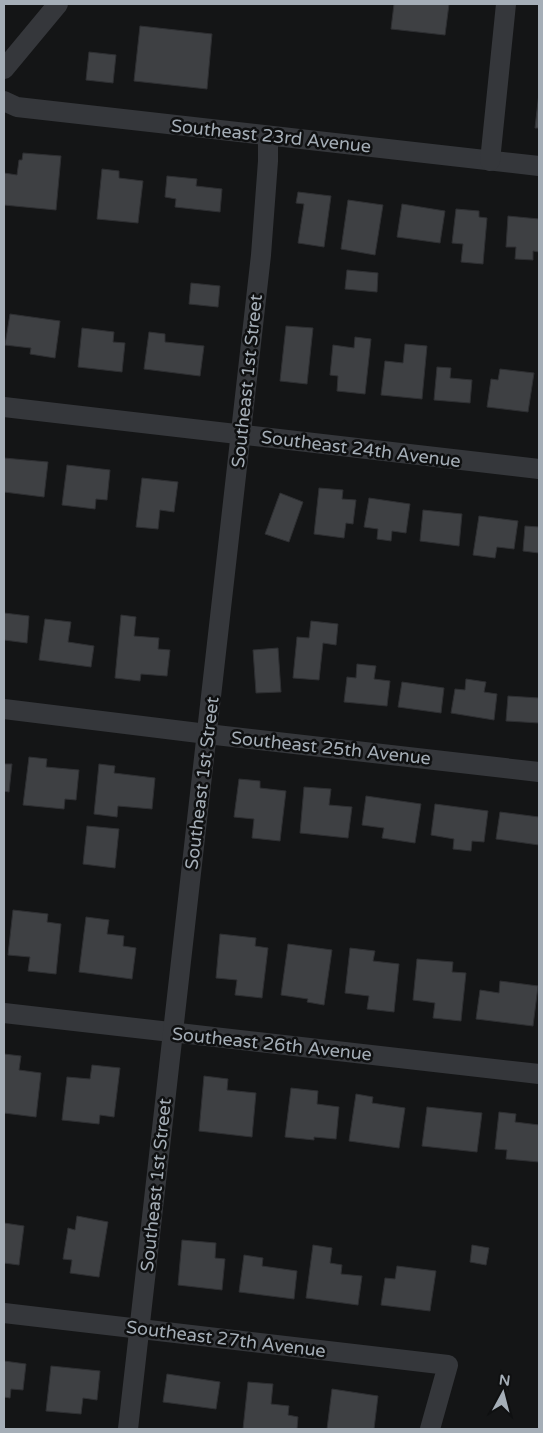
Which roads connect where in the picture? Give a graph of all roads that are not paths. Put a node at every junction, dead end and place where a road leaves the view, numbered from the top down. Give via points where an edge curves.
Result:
1 (58, 4) edge
2 (506, 4) edge
3 (4, 69) edge
4 (4, 101) edge
5 (268, 136) junction
6 (490, 161) junction
7 (539, 166) edge
8 (4, 407) edge
9 (241, 435) junction
10 (539, 469) edge
11 (4, 709) edge
12 (207, 734) junction
13 (539, 772) edge
14 (4, 1013) edge
15 (173, 1032) junction
16 (539, 1074) edge
17 (4, 1313) edge
18 (139, 1329) junction
19 (128, 1429) edge
20 (430, 1429) edge

1 - 3 street
2 - 6 street
4 - 5 street, Southeast 23rd Avenue via 17,107
5 - 6 street, Southeast 23rd Avenue
5 - 9 street, Southeast 1st Street via 261,255
6 - 7 street, Southeast 23rd Avenue
8 - 9 street, Southeast 24th Avenue
9 - 10 street, Southeast 24th Avenue
9 - 12 street, Southeast 1st Street
11 - 12 street, Southeast 25th Avenue
12 - 13 street, Southeast 25th Avenue
12 - 15 street, Southeast 1st Street
14 - 15 street, Southeast 26th Avenue
15 - 16 street, Southeast 26th Avenue
15 - 18 street, Southeast 1st Street
17 - 18 street, Southeast 27th Avenue
18 - 19 street, Southeast 1st Street
18 - 20 street, Southeast 27th Avenue via 448,1365

